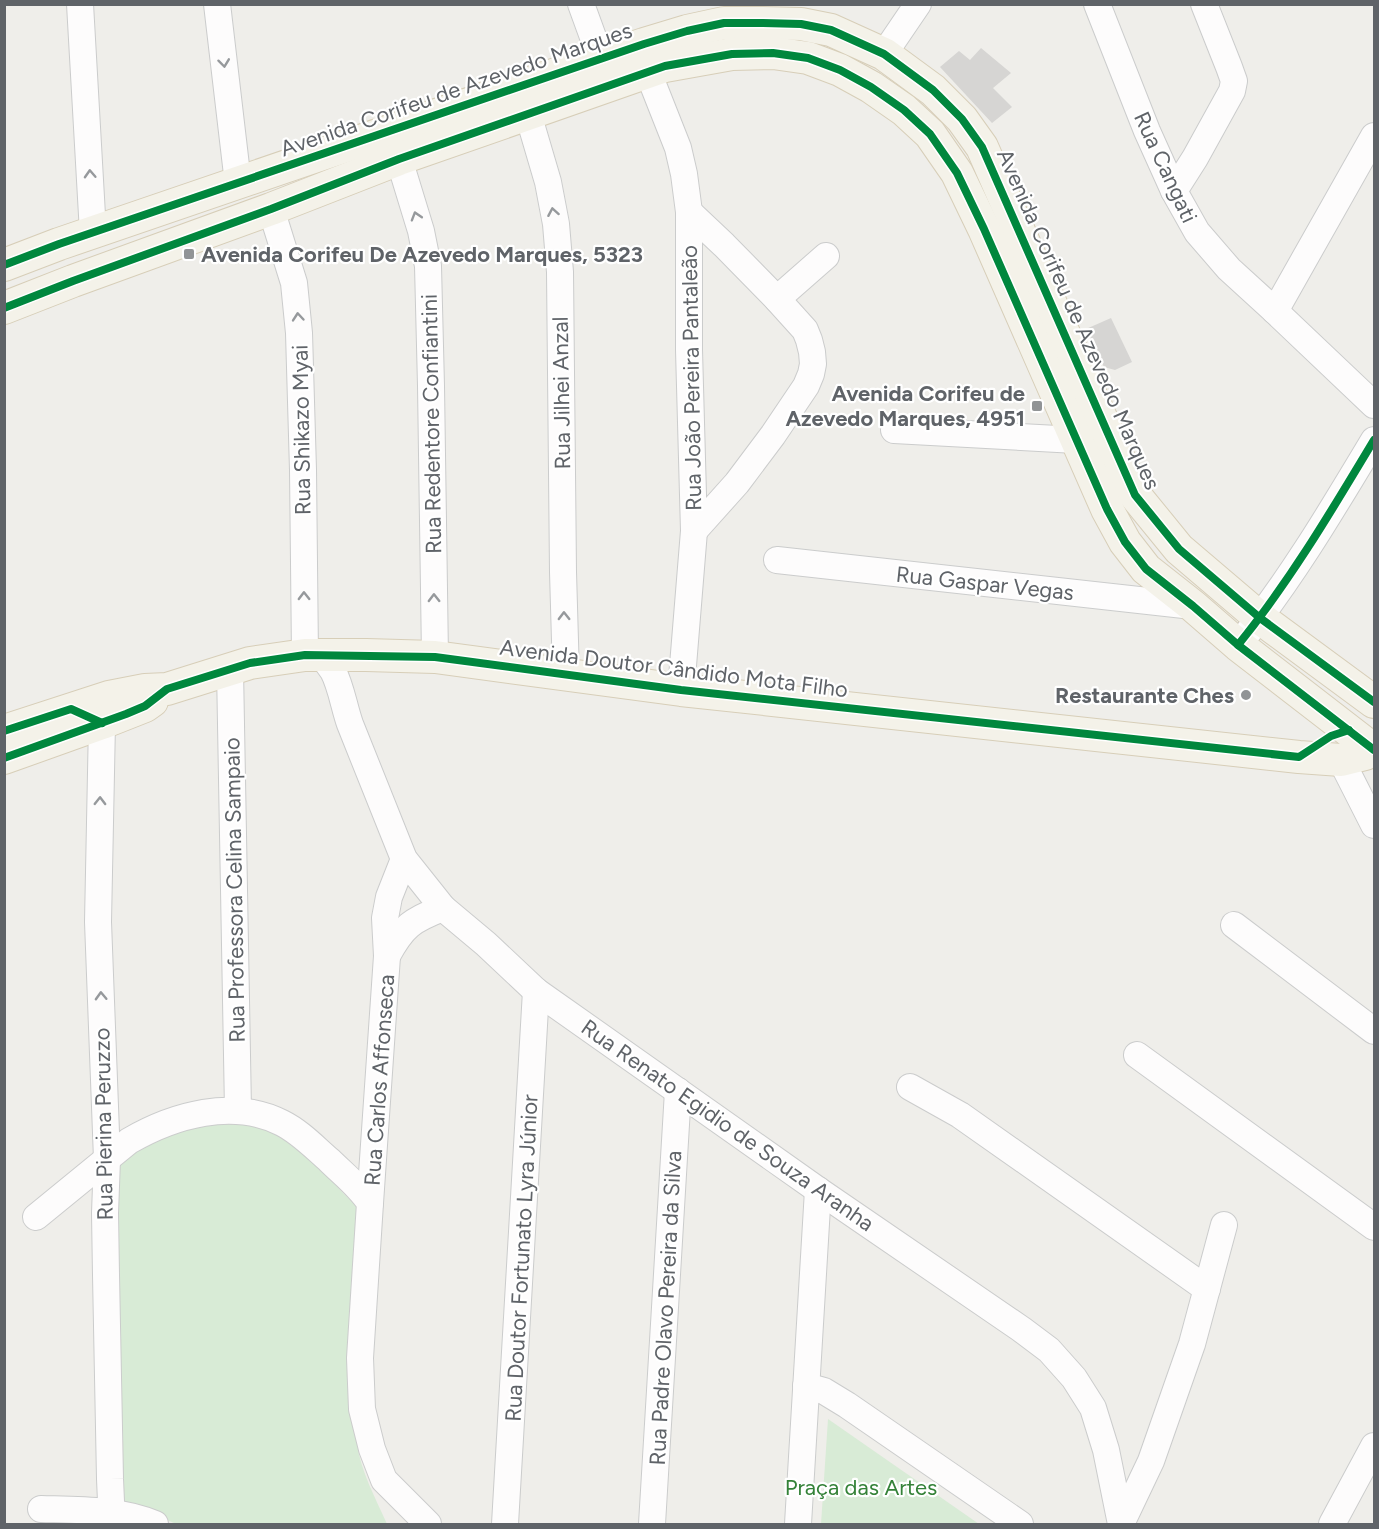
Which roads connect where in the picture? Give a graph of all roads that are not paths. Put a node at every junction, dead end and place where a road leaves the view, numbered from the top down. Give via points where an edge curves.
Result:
1 (80, 4) edge
2 (217, 4) edge
3 (581, 4) edge
4 (918, 4) edge
5 (1097, 4) edge
6 (1204, 4) edge
7 (884, 54) junction
8 (601, 59) junction
9 (648, 72) junction
10 (528, 114) junction
11 (1374, 136) edge
12 (399, 159) junction
13 (238, 183) junction
14 (1174, 191) junction
15 (271, 209) junction
16 (689, 212) junction
17 (93, 233) junction
18 (826, 256) dead end
19 (4, 265) edge
20 (777, 299) junction
21 (5, 308) edge
22 (1275, 311) junction
23 (1374, 405) edge
24 (894, 430) dead end
25 (1076, 440) junction
26 (1374, 440) edge
27 (694, 531) junction
28 (777, 561) dead end
29 (1193, 606) junction
30 (1260, 618) junction
31 (1238, 645) junction
32 (313, 654) junction
33 (366, 655) junction
34 (435, 657) junction
35 (231, 669) junction
36 (566, 675) junction
37 (167, 690) junction
38 (681, 690) junction
39 (1374, 702) edge
40 (344, 706) junction
41 (102, 723) junction
42 (4, 731) edge
43 (1368, 738) edge
44 (1299, 757) junction
45 (4, 758) edge
46 (1341, 760) junction
47 (1374, 825) edge
48 (404, 859) junction
49 (443, 908) junction
50 (1234, 925) dead end
51 (387, 956) junction
52 (536, 991) junction
53 (1374, 1031) edge
54 (1137, 1054) dead end
55 (910, 1087) dead end
56 (678, 1091) junction
57 (238, 1110) junction
58 (107, 1159) junction
59 (818, 1190) junction
60 (370, 1203) junction
61 (36, 1217) dead end
62 (1224, 1225) dead end
63 (1374, 1227) edge
64 (1207, 1289) junction
65 (806, 1386) junction
66 (1374, 1446) edge
67 (384, 1480) junction
68 (41, 1509) dead end
69 (112, 1518) edge
70 (155, 1524) edge
71 (401, 1524) edge
72 (428, 1524) edge
73 (505, 1524) edge
74 (652, 1524) edge
75 (798, 1524) edge
76 (1020, 1524) edge
77 (1121, 1524) edge
78 (1332, 1524) edge

17 -> 1 street
2 -> 13 street
3 - 8 street
4 - 7 street
5 - 14 street, Rua Cangati
6 - 14 street via 1234,81 1232,91
7 - 8 main road, Avenida Corifeu de Azevedo Marques via 831,30 801,24 724,23
7 - 30 main road, Avenida Corifeu de Azevedo Marques via 933,90 962,119 982,147 1135,495 1179,549
8 - 13 main road, Avenida Corifeu de Azevedo Marques
9 - 10 main road, Avenida Corifeu de Azevedo Marques
9 - 16 street, Rua João Pereira Pantaleão via 678,148
9 - 25 main road, Avenida Corifeu de Azevedo Marques via 732,54 773,53 808,58 840,70 904,110 930,134 957,173
10 - 12 main road, Avenida Corifeu de Azevedo Marques
36 -> 10 street, Rua Jilhei Anzal via 560,272 548,182
11 - 22 street
12 - 15 main road, Avenida Corifeu de Azevedo Marques
34 -> 12 street, Rua Redentore Confiantini via 428,266
13 - 17 main road, Avenida Corifeu de Azevedo Marques
14 - 22 street, Rua Cangati via 1197,232 1229,269
15 - 21 main road, Avenida Corifeu de Azevedo Marques
32 -> 15 street, Rua Shikazo Myai via 299,333 294,283
16 - 20 street
16 - 27 street, Rua João Pereira Pantaleão
17 - 19 main road, Avenida Corifeu de Azevedo Marques
18 - 20 street
20 - 27 street via 805,330 812,352 811,374 773,435
22 - 23 street, Rua Cangati
24 - 25 street
25 - 29 main road, Avenida Corifeu de Azevedo Marques via 1125,542 1146,569
26 - 30 street
27 - 38 street, Rua João Pereira Pantaleão
28 - 29 street, Rua Gaspar Vegas
29 - 31 main road, Avenida Corifeu de Azevedo Marques
30 - 31 street
30 - 39 main road, Avenida Corifeu de Azevedo Marques
31 - 43 main road, Avenida Corifeu de Azevedo Marques
32 - 33 main road, Avenida Doutor Cândido Mota Filho
32 - 35 main road, Avenida Doutor Cândido Mota Filho
32 - 40 street, Rua Renato Egidio de Souza Aranha via 336,678
33 - 34 main road, Avenida Doutor Cândido Mota Filho
33 - 40 street via 356,668
34 - 36 main road, Avenida Doutor Cândido Mota Filho
35 - 37 main road, Avenida Doutor Cândido Mota Filho
35 - 57 street, Rua Professora Celina Sampaio
36 - 38 main road, Avenida Doutor Cândido Mota Filho
37 - 41 main road, Avenida Doutor Cândido Mota Filho via 145,706
37 - 42 main road, Avenida Doutor Cândido Mota Filho via 109,697
38 - 44 main road, Avenida Doutor Cândido Mota Filho
40 - 48 street, Rua Renato Egidio de Souza Aranha
41 - 45 main road, Avenida Doutor Cândido Mota Filho
58 -> 41 street, Rua Pierina Peruzzo via 98,922
43 - 44 main road via 1331,736
43 - 46 main road, Avenida Doutor Cândido Mota Filho via 1365,754
44 - 46 main road, Avenida Doutor Cândido Mota Filho
46 - 47 street
48 - 49 street, Rua Renato Egidio de Souza Aranha
48 - 51 street, Rua Carlos Affonseca via 385,918
49 - 51 street, Rua Carlos Affonseca via 411,923 397,937
49 - 52 street, Rua Renato Egidio de Souza Aranha
50 - 53 street
51 - 60 street, Rua Carlos Affonseca
52 - 56 street, Rua Renato Egidio de Souza Aranha
52 - 73 street, Rua Doutor Fortunato Lyra Júnior
54 - 63 street
55 - 64 street via 960,1115
56 - 59 street, Rua Renato Egidio de Souza Aranha
56 - 74 street, Rua Padre Olavo Pereira da Silva
57 - 58 street via 215,1111 162,1125 129,1141
57 - 60 street via 263,1115 306,1139
58 - 61 street
58 - 69 street, Rua Pierina Peruzzo
59 - 65 street
59 - 77 street, Rua Renato Egidio de Souza Aranha via 1049,1350 1093,1408
60 - 67 street via 360,1358 362,1409
62 - 64 street
64 - 77 street via 1151,1461
65 - 75 street
65 - 76 street via 824,1390
66 - 78 street
67 - 71 street
67 - 72 street
68 - 69 street via 83,1510
69 - 70 street

